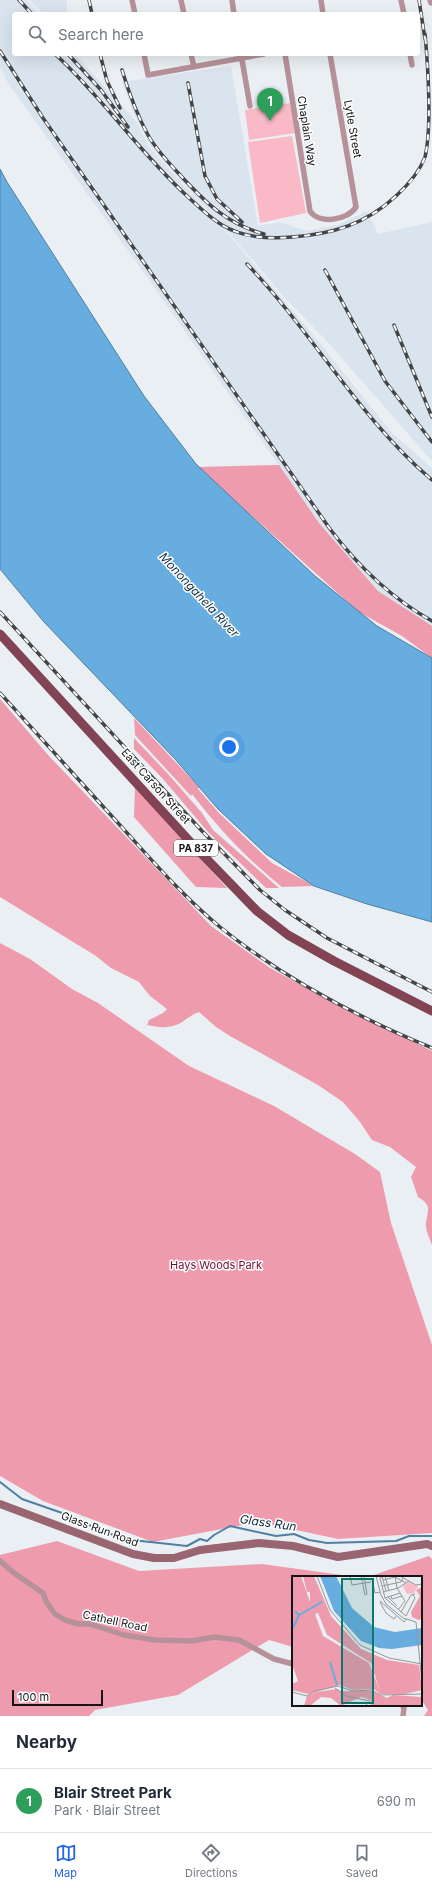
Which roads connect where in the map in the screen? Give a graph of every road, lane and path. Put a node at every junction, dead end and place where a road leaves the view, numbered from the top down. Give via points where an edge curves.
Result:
1 (132, 0) edge
2 (181, 0) edge
3 (232, 0) edge
4 (321, 0) edge
5 (401, 0) edge
6 (135, 12) edge
7 (184, 12) edge
8 (234, 12) edge
9 (323, 12) edge
10 (404, 12) edge
11 (144, 56) edge
12 (191, 56) edge
13 (241, 56) edge
14 (285, 56) edge
15 (330, 56) edge
16 (410, 56) edge
17 (412, 66) dead end
18 (194, 67) junction
19 (250, 106) dead end
20 (356, 207) joint
21 (0, 634) edge
22 (432, 1011) edge
23 (0, 1504) edge
24 (432, 1546) edge
25 (0, 1561) edge
26 (292, 1664) edge
27 (403, 1706) edge
28 (402, 1716) edge

1 - 6 street
2 - 7 street
3 - 8 street
4 - 9 street
5 - 10 street
11 - 18 street via 148,74
12 - 18 street
13 - 18 street
13 - 19 street
14 - 20 street, Chaplain Way via 310,211 313,216 323,220 346,215
15 - 20 street, Lytle Street
16 - 17 street
21 - 22 main road, East Carson Street / PA 837 via 257,911 288,935
23 - 24 main road, Glass Run Road via 133,1554 154,1558 174,1558 200,1550 259,1543 293,1546 338,1557 427,1544
25 - 26 street, Cathell Road via 43,1593 55,1614 65,1620 155,1640 192,1641 214,1637 239,1640 274,1658
27 - 28 street

